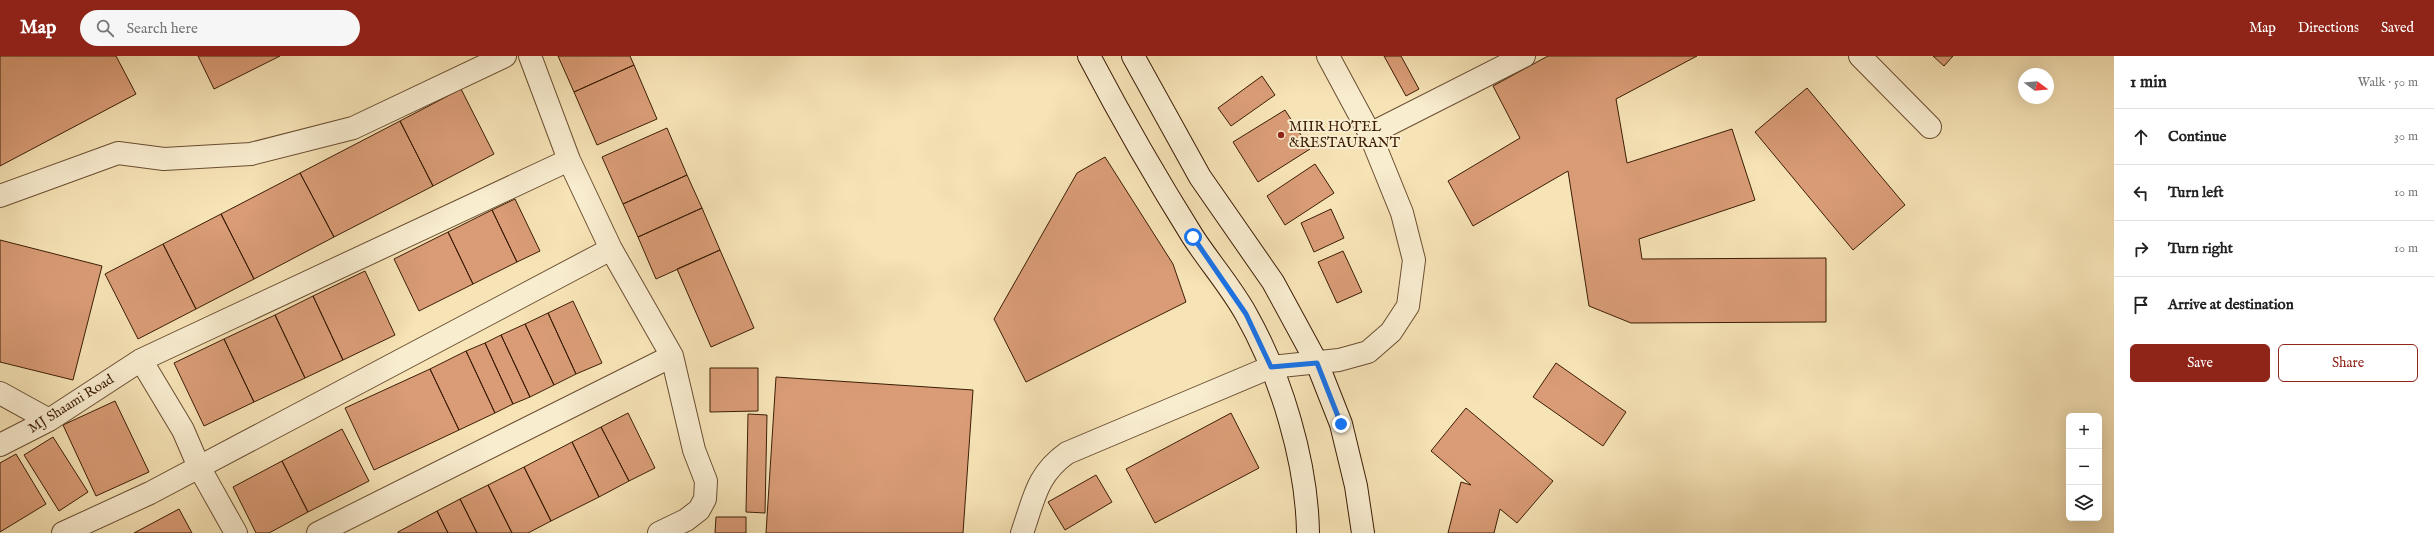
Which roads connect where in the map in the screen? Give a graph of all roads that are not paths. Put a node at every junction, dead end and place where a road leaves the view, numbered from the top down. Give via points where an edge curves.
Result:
1 (505, 56) edge
2 (530, 56) edge
3 (1089, 56) edge
4 (1133, 56) edge
5 (1328, 56) edge
6 (1524, 56) edge
7 (1860, 56) edge
8 (1930, 127) dead end
9 (1370, 134) junction
10 (569, 160) junction
11 (0, 196) edge
12 (611, 248) junction
13 (672, 356) junction
14 (141, 360) junction
15 (1317, 363) junction
16 (1271, 367) junction
17 (0, 393) edge
18 (49, 420) junction
19 (0, 445) edge
20 (199, 467) junction
21 (63, 533) edge
22 (236, 533) edge
23 (318, 533) edge
24 (659, 533) edge
25 (1022, 533) edge
26 (1308, 533) edge
27 (1363, 533) edge

1 - 11 street via 353,128 251,154 164,160 118,153
2 - 10 street
3 - 16 street via 1117,109 1189,230 1246,314
4 - 15 street via 1200,177 1273,282
5 - 9 street
6 - 9 street
7 - 8 street
9 - 15 street via 1402,213 1414,260 1408,306 1391,332 1368,352
10 - 12 street
10 - 14 street, MJ Shaami Road
12 - 13 street
12 - 20 street
13 - 23 street
13 - 24 street via 694,450 706,481 705,500 699,510 686,520
14 - 18 street, MJ Shaami Road
14 - 20 street via 183,430
15 - 16 street
15 - 27 street via 1341,424 1356,486
16 - 25 street via 1067,454 1054,462 1043,475 1036,490
16 - 26 street via 1291,420 1308,512
17 - 18 street
18 - 19 street, MJ Shaami Road
20 - 21 street
20 - 22 street

